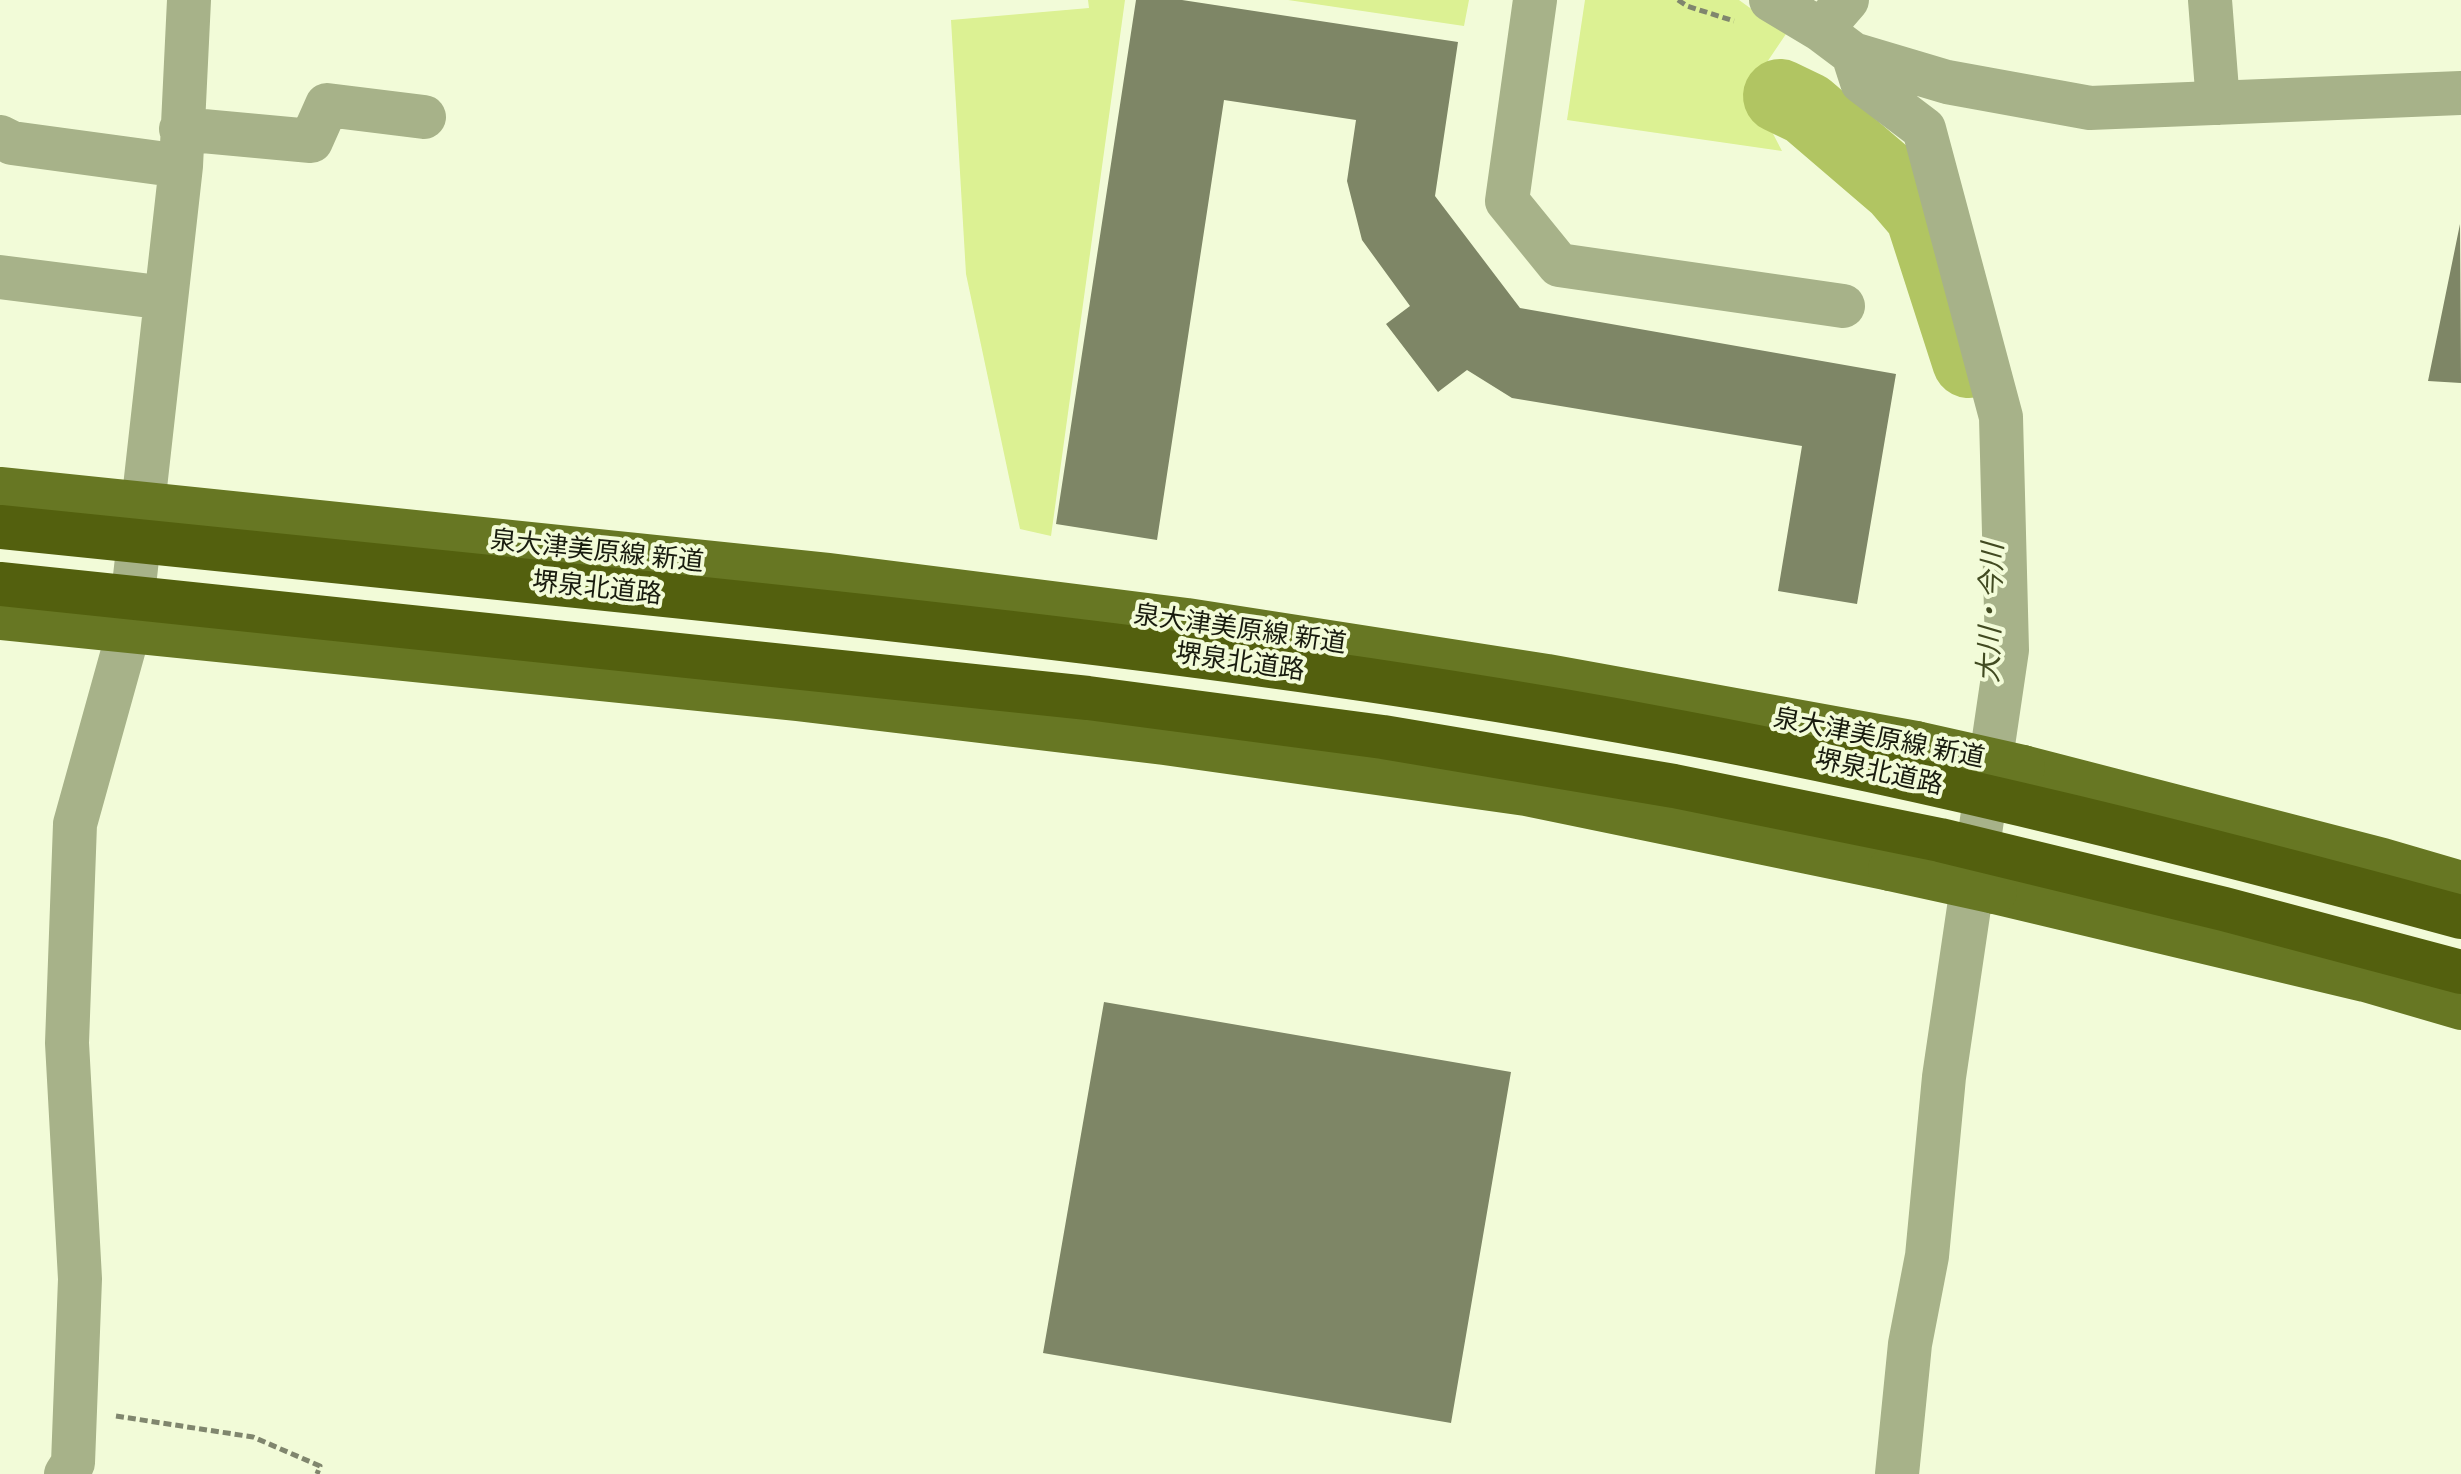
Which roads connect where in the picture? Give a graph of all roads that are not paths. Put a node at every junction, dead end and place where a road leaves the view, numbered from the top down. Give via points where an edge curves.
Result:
1 (189, 0) edge
2 (1535, 0) edge
3 (2210, 0) edge
4 (1758, 10) edge
5 (1840, 28) edge
6 (2461, 93) edge
7 (2218, 103) junction
8 (424, 117) dead end
9 (0, 137) edge
10 (181, 148) junction
11 (0, 277) edge
12 (166, 298) junction
13 (1843, 306) dead end
14 (0, 489) edge
15 (142, 502) junction
16 (0, 527) edge
17 (0, 584) edge
18 (0, 618) edge
19 (129, 630) junction
20 (2461, 883) edge
21 (2461, 917) edge
22 (2461, 972) edge
23 (2461, 1008) edge
24 (66, 1474) edge
25 (1897, 1474) edge

1 - 10 street
2 - 13 street via 1507,201 1559,265
3 - 7 street
4 - 5 street
5 - 7 street via 1947,82 2090,108
5 - 25 street via 1862,82 1924,129 2001,417 2007,650 1944,1077 1927,1256 1910,1344
6 - 7 street
8 - 10 street via 327,105 311,141
9 - 10 street via 12,143
10 - 12 street
11 - 12 street
12 - 15 street
14 - 15 main road, 泉大津美原線 新道
15 - 19 street
15 - 20 main road, 泉大津美原線 新道, bridge via 828,575 1187,620 1547,676 2023,767
16 - 21 highway, 堺泉北道路, bridge via 790,607 1391,684 1678,732 1940,784
17 - 22 highway, 堺泉北道路, bridge via 977,686 1383,737 1674,786 1940,840
18 - 19 main road
19 - 23 main road, bridge via 798,699 1526,794 1995,892
19 - 24 street via 75,824 67,1043 80,1279 73,1463

